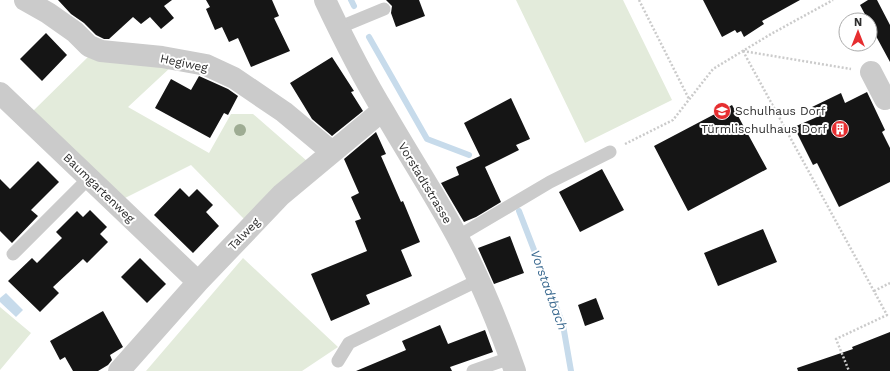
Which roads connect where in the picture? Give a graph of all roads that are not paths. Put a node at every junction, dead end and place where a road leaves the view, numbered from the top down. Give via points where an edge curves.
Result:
1 (25, 0) edge
2 (325, 0) edge
3 (384, 9) dead end
4 (338, 28) junction
5 (871, 72) road end
6 (0, 93) edge
7 (890, 96) edge
8 (382, 110) junction
9 (332, 152) junction
10 (610, 152) road end
11 (89, 178) junction
12 (457, 237) junction
13 (13, 254) dead end
14 (479, 280) junction
15 (198, 282) junction
16 (338, 361) dead end
17 (513, 365) edge
18 (119, 371) edge
19 (473, 371) edge

1 - 9 street, Hegiweg via 75,32 89,46 101,51 162,57 206,65 234,78 284,112
2 - 4 street, Vorstadtstrasse
3 - 4 lane
4 - 8 street, Vorstadtstrasse
5 - 7 street via 885,99
6 - 11 street, Baumgartenweg
8 - 9 street, Talweg
8 - 12 street, Vorstadtstrasse
9 - 15 street, Talweg via 281,195
10 - 12 lane via 550,182
11 - 13 lane
11 - 15 street, Baumgartenweg
12 - 14 street, Vorstadtstrasse
14 - 16 lane via 349,343
14 - 17 street, Vorstadtstrasse
15 - 18 street, Talweg
17 - 19 lane

